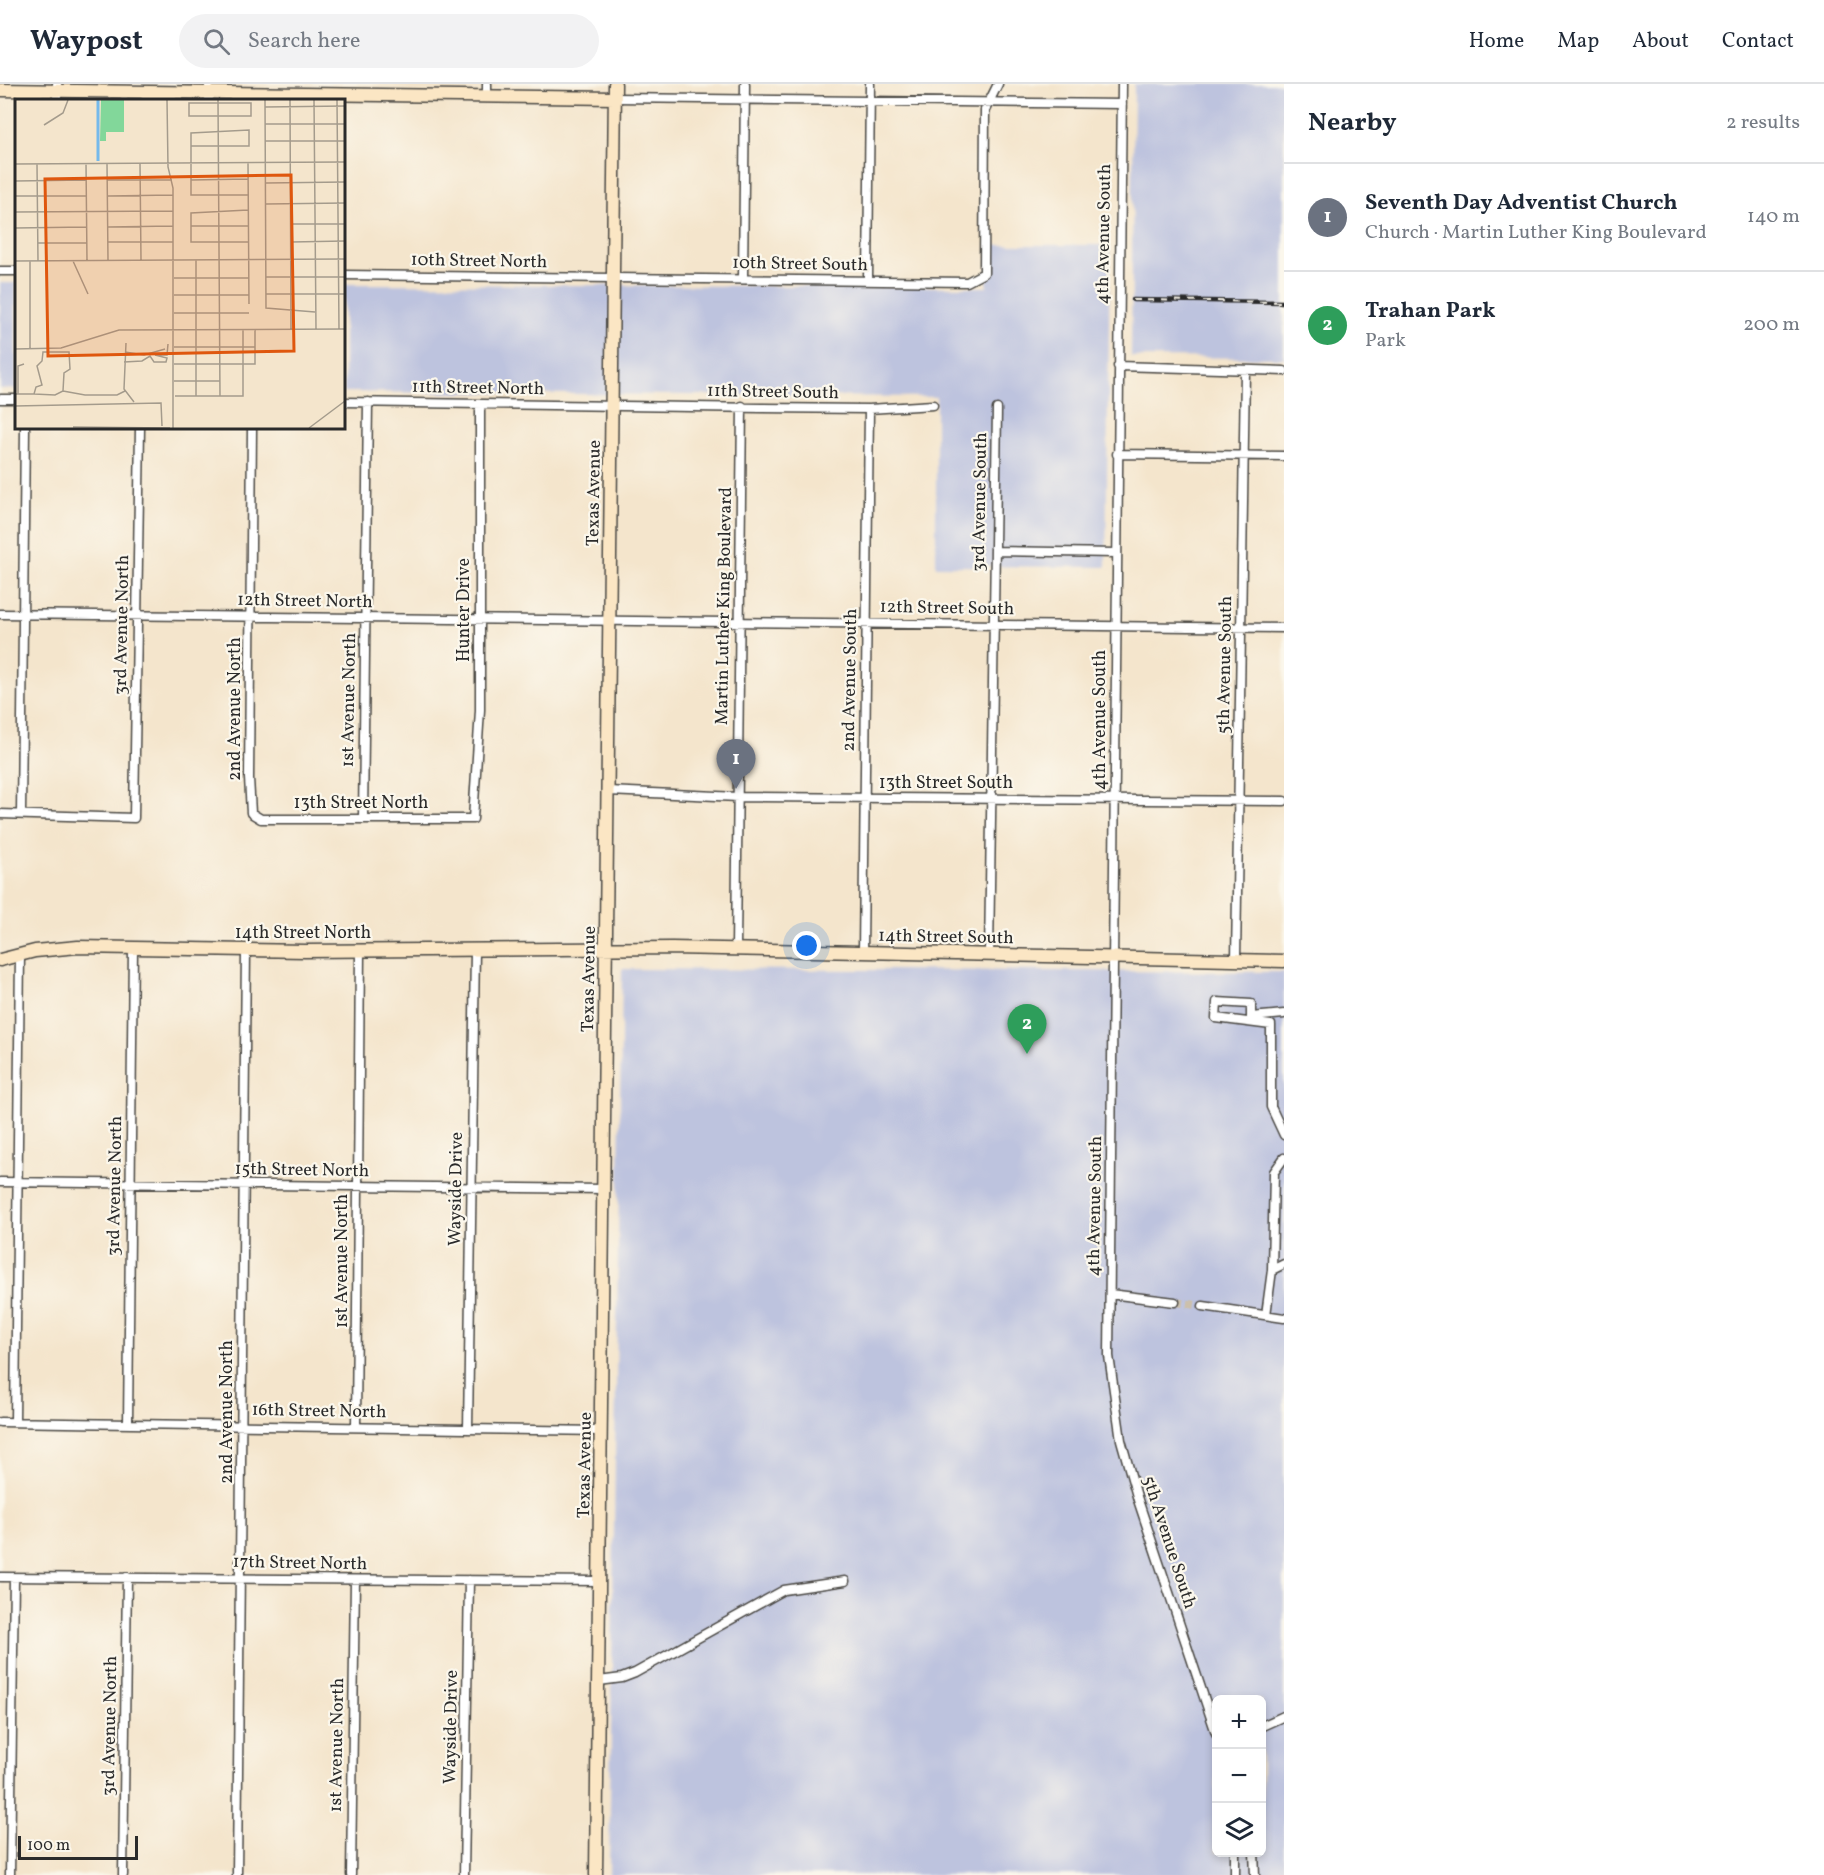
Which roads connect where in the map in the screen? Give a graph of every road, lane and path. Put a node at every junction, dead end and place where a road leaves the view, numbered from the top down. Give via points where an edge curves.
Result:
1 (615, 84) edge
2 (745, 84) edge
3 (870, 84) edge
4 (998, 84) edge
5 (1122, 84) edge
6 (357, 89) edge
7 (0, 90) edge
8 (487, 90) edge
9 (57, 92) edge
10 (209, 92) edge
11 (615, 98) junction
12 (745, 99) junction
13 (870, 101) junction
14 (989, 102) junction
15 (1122, 104) junction
16 (345, 275) edge
17 (613, 278) junction
18 (742, 279) junction
19 (868, 280) junction
20 (1118, 366) junction
21 (1284, 370) edge
22 (1245, 371) junction
23 (345, 402) edge
24 (368, 402) junction
25 (480, 404) junction
26 (612, 405) junction
27 (933, 405) dead end
28 (742, 406) junction
29 (869, 409) junction
30 (997, 409) dead end
31 (25, 429) edge
32 (140, 429) edge
33 (252, 429) edge
34 (1117, 454) junction
35 (1243, 455) junction
36 (1284, 456) edge
37 (996, 551) junction
38 (1116, 554) junction
39 (0, 614) edge
40 (23, 614) junction
41 (137, 615) junction
42 (251, 616) junction
43 (365, 617) junction
44 (480, 618) junction
45 (610, 620) junction
46 (740, 621) junction
47 (866, 622) junction
48 (993, 624) junction
49 (1116, 625) junction
50 (1241, 627) junction
51 (1284, 628) edge
52 (608, 791) junction
53 (738, 797) junction
54 (864, 798) junction
55 (991, 799) junction
56 (1115, 800) junction
57 (1238, 801) junction
58 (1284, 801) edge
59 (251, 811) joint
60 (0, 814) edge
61 (21, 814) junction
62 (473, 817) joint
63 (363, 819) junction
64 (133, 948) junction
65 (606, 949) junction
66 (246, 950) junction
67 (475, 950) junction
68 (736, 950) junction
69 (360, 951) junction
70 (863, 952) junction
71 (20, 954) junction
72 (989, 955) junction
73 (1114, 958) junction
74 (0, 960) edge
75 (1236, 960) junction
76 (1284, 960) edge
77 (1284, 1014) edge
78 (1284, 1136) edge
79 (1284, 1158) edge
80 (0, 1182) edge
81 (17, 1183) junction
82 (131, 1184) junction
83 (244, 1185) junction
84 (358, 1186) junction
85 (471, 1187) junction
86 (604, 1189) junction
87 (1284, 1264) edge
88 (1272, 1270) junction
89 (1110, 1294) junction
90 (1175, 1302) tunnel mouth
91 (1203, 1306) tunnel mouth
92 (1266, 1315) junction
93 (1284, 1318) edge
94 (1109, 1356) joint
95 (0, 1422) edge
96 (15, 1422) junction
97 (128, 1424) junction
98 (242, 1425) junction
99 (356, 1427) junction
100 (468, 1429) junction
101 (602, 1431) junction
102 (0, 1577) edge
103 (127, 1577) junction
104 (14, 1578) junction
105 (241, 1578) junction
106 (355, 1580) junction
107 (469, 1580) junction
108 (600, 1581) junction
109 (845, 1581) dead end
110 (599, 1681) junction
111 (1284, 1716) edge
112 (1212, 1722) edge
113 (1266, 1724) edge
114 (1235, 1857) edge
115 (1254, 1857) edge
116 (10, 1875) edge
117 (123, 1875) edge
118 (237, 1875) edge
119 (351, 1875) edge
120 (464, 1875) edge
121 (596, 1875) edge
122 (1235, 1875) edge
123 (1255, 1875) edge

1 - 11 street, Texas Avenue
2 - 12 street
3 - 13 street
4 - 14 street
5 - 15 street, 4th Avenue South
6 - 8 street
6 - 10 street
7 - 9 street
8 - 11 street
9 - 10 street
11 - 12 street
11 - 17 street, Texas Avenue
12 - 13 street
12 - 18 street
13 - 14 street
13 - 19 street
14 - 15 street
14 - 19 street, 10th Street South via 984,273 967,282
15 - 20 street, 4th Avenue South
16 - 17 street, 10th Street North
17 - 18 street, 10th Street South
17 - 26 street, Texas Avenue
18 - 19 street, 10th Street South
20 - 22 street
20 - 34 street, 4th Avenue South
21 - 22 street
22 - 35 street, 5th Avenue South
23 - 24 street, 11th Street North
24 - 25 street, 11th Street North
24 - 43 street, 1st Avenue North
25 - 26 street, 11th Street North
25 - 44 street, Hunter Drive
26 - 28 street, 11th Street South
26 - 45 street, Texas Avenue
27 - 29 street, 11th Street South
28 - 29 street, 11th Street South
28 - 46 street, Martin Luther King Boulevard
29 - 47 street, 2nd Avenue South
30 - 37 street, 3rd Avenue South
31 - 40 street
32 - 41 street, 3rd Avenue North
33 - 42 street, 2nd Avenue North
34 - 35 street
34 - 38 street, 4th Avenue South
35 - 36 street
35 - 50 street, 5th Avenue South
37 - 38 street
37 - 48 street, 3rd Avenue South
38 - 49 street, 4th Avenue South
39 - 40 street, 12th Street North
40 - 41 street, 12th Street North
40 - 61 street
41 - 42 street, 12th Street North
41 - 61 street, 3rd Avenue North via 135,818
42 - 43 street, 12th Street North
42 - 59 street, 2nd Avenue North
43 - 44 street, 12th Street North
43 - 63 street, 1st Avenue North
44 - 45 street, 12th Street North
44 - 62 street, Hunter Drive via 480,710
45 - 46 street, 12th Street South
45 - 52 street, Texas Avenue
46 - 47 street, 12th Street South
46 - 53 street, Martin Luther King Boulevard
47 - 48 street, 12th Street South
47 - 54 street, 2nd Avenue South
48 - 49 street, 12th Street South
48 - 55 street, 3rd Avenue South
49 - 50 street, 12th Street South
49 - 56 street, 4th Avenue South
50 - 51 street, 12th Street South
50 - 57 street, 5th Avenue South
52 - 53 street, 13th Street South
52 - 65 street, Texas Avenue
53 - 54 street, 13th Street South
53 - 68 street, Martin Luther King Boulevard
54 - 55 street, 13th Street South
54 - 70 street, 2nd Avenue South
55 - 56 street, 13th Street South
55 - 72 street, 3rd Avenue South
56 - 57 street, 13th Street South
56 - 73 street, 4th Avenue South
57 - 58 street, 13th Street South
57 - 75 street, 5th Avenue South
59 - 63 street, 13th Street North via 261,819
60 - 61 street
62 - 63 street, 13th Street North
64 - 66 street, 14th Street North
64 - 71 street, 14th Street North via 78,947
64 - 82 street, 3rd Avenue North
65 - 67 street, 14th Street North
65 - 68 street, 14th Street South
65 - 86 street, Texas Avenue
66 - 69 street, 14th Street North
66 - 83 street, 2nd Avenue North
67 - 69 street, 14th Street North
67 - 85 street, Wayside Drive
68 - 70 street, 14th Street South
69 - 84 street, 1st Avenue North
70 - 72 street, 14th Street South
71 - 74 street, 14th Street North
71 - 81 street
72 - 73 street, 14th Street South
73 - 75 street, 14th Street South
73 - 89 street, 4th Avenue South
75 - 76 street, 14th Street South
77 - 78 street via 1251,1017 1251,1004 1217,1002 1216,1018 1271,1025 1271,1107
79 - 88 street via 1274,1172
80 - 81 street, 15th Street North
81 - 82 street, 15th Street North
81 - 96 street
82 - 83 street, 15th Street North
82 - 97 street, 3rd Avenue North
83 - 84 street, 15th Street North
83 - 98 street, 2nd Avenue North
84 - 85 street, 15th Street North
84 - 99 street, 1st Avenue North
85 - 86 street, 15th Street North
85 - 100 street, Wayside Drive
86 - 101 street, Texas Avenue
87 - 88 street
88 - 92 street
89 - 90 street
89 - 94 street, 4th Avenue South
91 - 92 street
92 - 93 street
94 - 112 street, 5th Avenue South via 1123,1450
95 - 96 street, 16th Street North
96 - 97 street, 16th Street North
97 - 98 street, 16th Street North
98 - 99 street, 16th Street North
98 - 105 street, 2nd Avenue North
99 - 100 street, 16th Street North
100 - 101 street, 16th Street North
101 - 108 street, Texas Avenue
102 - 104 street, 17th Street North
103 - 104 street, 17th Street North
103 - 105 street, 17th Street North
103 - 117 street, 3rd Avenue North
104 - 116 street
105 - 106 street, 17th Street North
105 - 118 street, 2nd Avenue North
106 - 107 street, 17th Street North
106 - 119 street, 1st Avenue North
107 - 108 street, 17th Street North
107 - 120 street, Wayside Drive
108 - 110 street, Texas Avenue
109 - 110 street via 784,1590 635,1672
110 - 121 street, Texas Avenue
111 - 113 street
114 - 122 street
115 - 123 street

